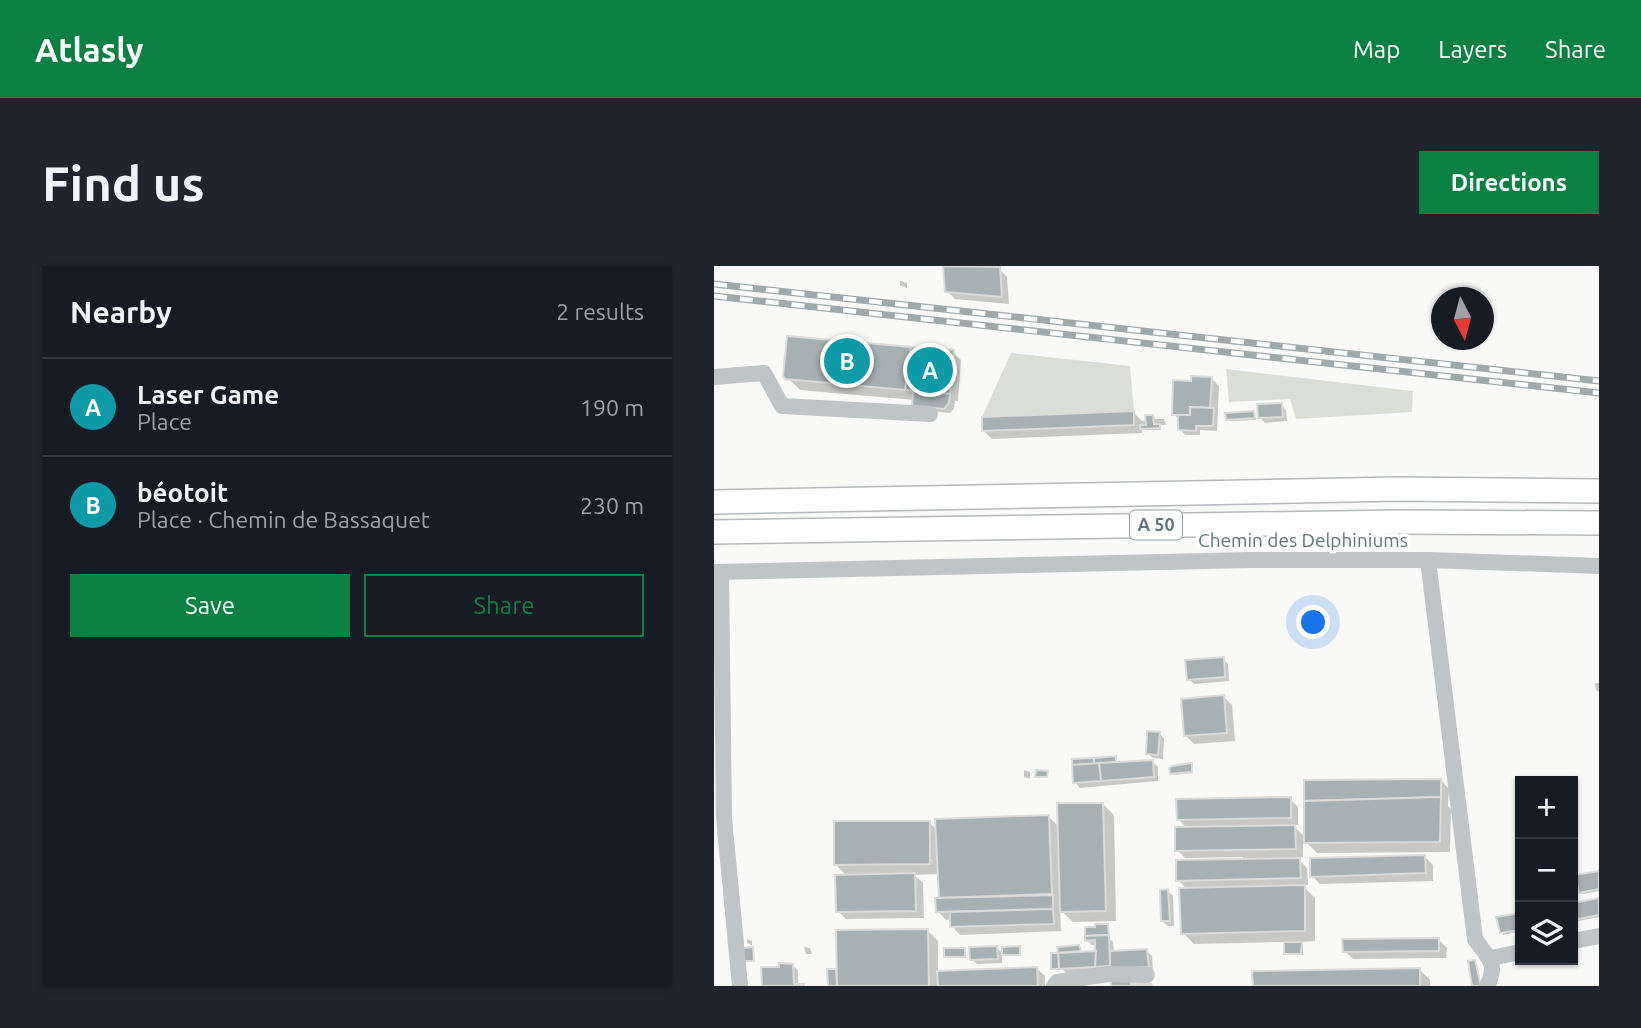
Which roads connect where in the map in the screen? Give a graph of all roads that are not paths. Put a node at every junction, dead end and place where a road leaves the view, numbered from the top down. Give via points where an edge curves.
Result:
1 (721, 376) edge
2 (930, 414) dead end
3 (1599, 491) edge
4 (714, 502) edge
5 (1599, 523) edge
6 (714, 532) edge
7 (1428, 560) junction
8 (1599, 566) edge
9 (717, 572) edge
10 (1599, 936) edge
11 (1578, 940) edge
12 (1515, 953) edge
13 (1491, 958) junction
14 (1147, 975) dead end
15 (740, 986) edge
16 (1054, 986) edge
17 (1487, 986) edge

1 - 2 street via 764,373 782,406
3 - 4 highway, A 50 via 1398,489
5 - 6 highway, A 50
7 - 8 street, Chemin des Delphiniums
7 - 9 street, Chemin des Delphiniums
7 - 13 street via 1475,939
9 - 15 street via 724,818
10 - 11 street
12 - 13 street
13 - 17 street
14 - 16 street via 1108,974

